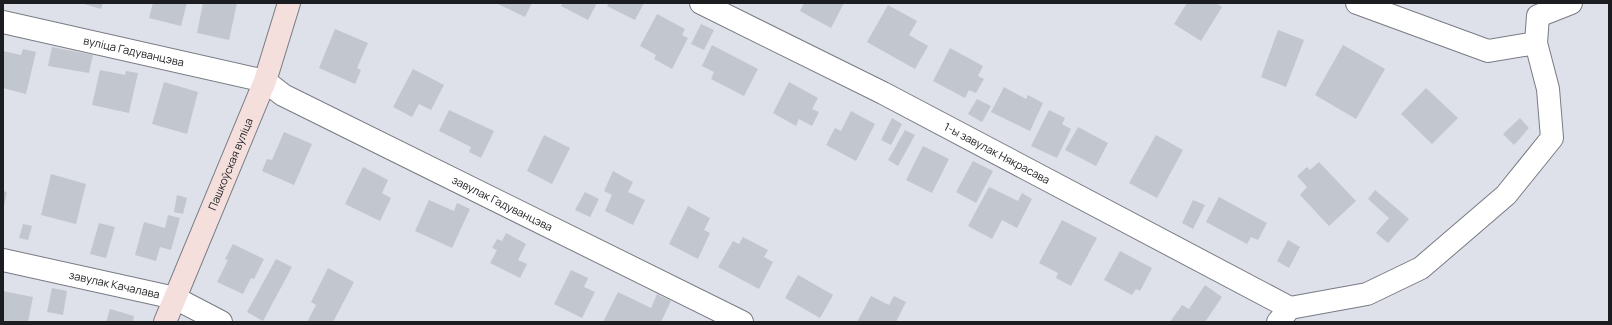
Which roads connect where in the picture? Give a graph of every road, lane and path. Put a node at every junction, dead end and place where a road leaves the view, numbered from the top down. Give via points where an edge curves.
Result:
1 (289, 3) edge
2 (701, 3) edge
3 (1356, 3) edge
4 (1571, 3) edge
5 (1539, 10) edge
6 (3, 22) edge
7 (1536, 43) junction
8 (265, 80) junction
9 (3, 260) edge
10 (175, 298) junction
11 (1284, 315) edge
12 (165, 322) edge
13 (221, 322) edge
14 (742, 322) edge

1 - 8 main road, Пашкоўская вуліца
2 - 11 street, 1-ы завулак Някрасава via 883,93
3 - 7 street via 1488,51
4 - 5 street
5 - 7 street
6 - 8 street, вуліца Гадуванцэва
7 - 11 street via 1548,89 1552,138 1506,195 1421,268 1367,294
8 - 10 main road, Пашкоўская вуліца
8 - 14 street, завулак Гадуванцэва via 283,95
9 - 10 street, завулак Качалава
10 - 12 main road, Пашкоўская вуліца
10 - 13 street, завулак Качалава

